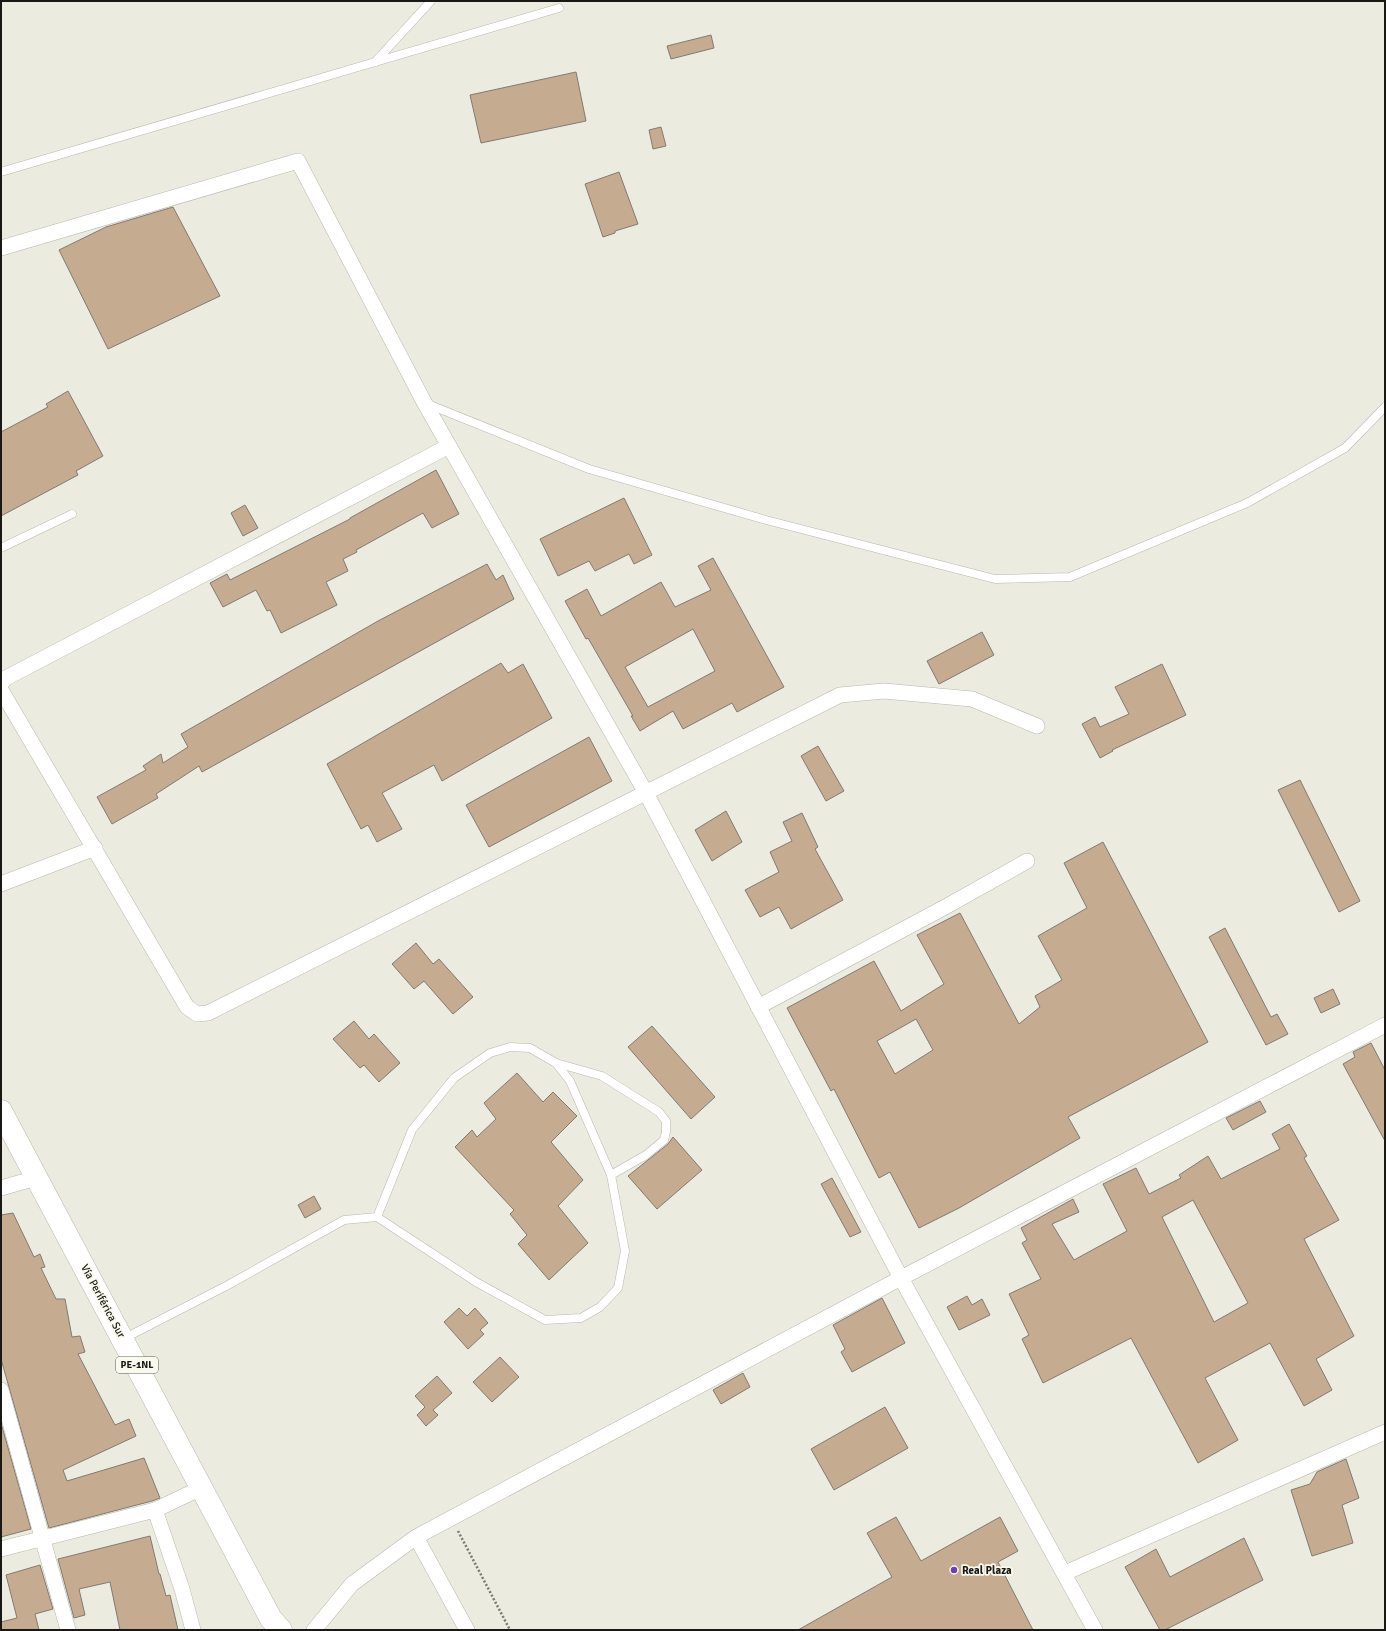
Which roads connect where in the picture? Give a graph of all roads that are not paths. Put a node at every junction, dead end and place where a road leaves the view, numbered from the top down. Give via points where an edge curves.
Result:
1 (431, 1) edge
2 (559, 8) dead end
3 (375, 62) junction
4 (1, 172) edge
5 (1, 248) edge
6 (424, 402) junction
7 (1385, 406) edge
8 (449, 446) junction
9 (72, 514) dead end
10 (1, 548) edge
11 (1, 685) edge
12 (1, 690) edge
13 (1037, 726) dead end
14 (646, 794) junction
15 (95, 848) junction
16 (1027, 861) dead end
17 (1, 884) edge
18 (758, 1007) junction
19 (1385, 1025) edge
20 (556, 1062) junction
21 (1, 1111) edge
22 (611, 1175) junction
23 (36, 1178) junction
24 (1, 1188) edge
25 (377, 1217) junction
26 (901, 1278) junction
27 (123, 1339) junction
28 (1, 1390) edge
29 (1385, 1432) edge
30 (201, 1488) junction
31 (155, 1510) junction
32 (416, 1537) junction
33 (43, 1538) junction
34 (1, 1549) edge
35 (1065, 1573) junction
36 (275, 1626) edge
37 (68, 1630) edge
38 (193, 1630) edge
39 (314, 1630) edge
40 (467, 1630) edge
41 (1095, 1630) edge

1 - 3 lane
2 - 3 lane
3 - 4 lane
5 - 6 street via 298,161
6 - 7 lane via 589,469 766,520 995,579 1070,577 1247,503 1345,448
6 - 8 street
8 - 11 street via 4,679
8 - 14 street
9 - 10 lane
12 - 15 street
13 - 14 street via 972,699 884,691 840,695
14 - 15 street via 215,1009 197,1014 187,1007
14 - 18 street
15 - 17 street
16 - 18 street
18 - 26 street
19 - 26 street
20 - 22 lane via 570,1081
20 - 22 lane via 602,1076 659,1112 666,1121 664,1140
20 - 25 lane via 530,1048 510,1048 490,1053 454,1078 412,1130
21 - 23 highway, Vía Periférica Sur / PE-1NL
22 - 25 lane via 625,1251 618,1288 600,1307 580,1318 545,1320 476,1282
23 - 24 street
23 - 27 highway, Vía Periférica Sur / PE-1NL
25 - 27 lane via 344,1220 228,1285
26 - 32 street
26 - 35 street
27 - 30 highway, Vía Periférica Sur / PE-1NL
28 - 33 street
29 - 35 street
30 - 31 street
30 - 36 highway, Vía Periférica Sur / PE-1NL
31 - 33 street
31 - 38 street
32 - 39 street via 352,1584
32 - 40 street
33 - 34 street
33 - 37 street
35 - 41 street

